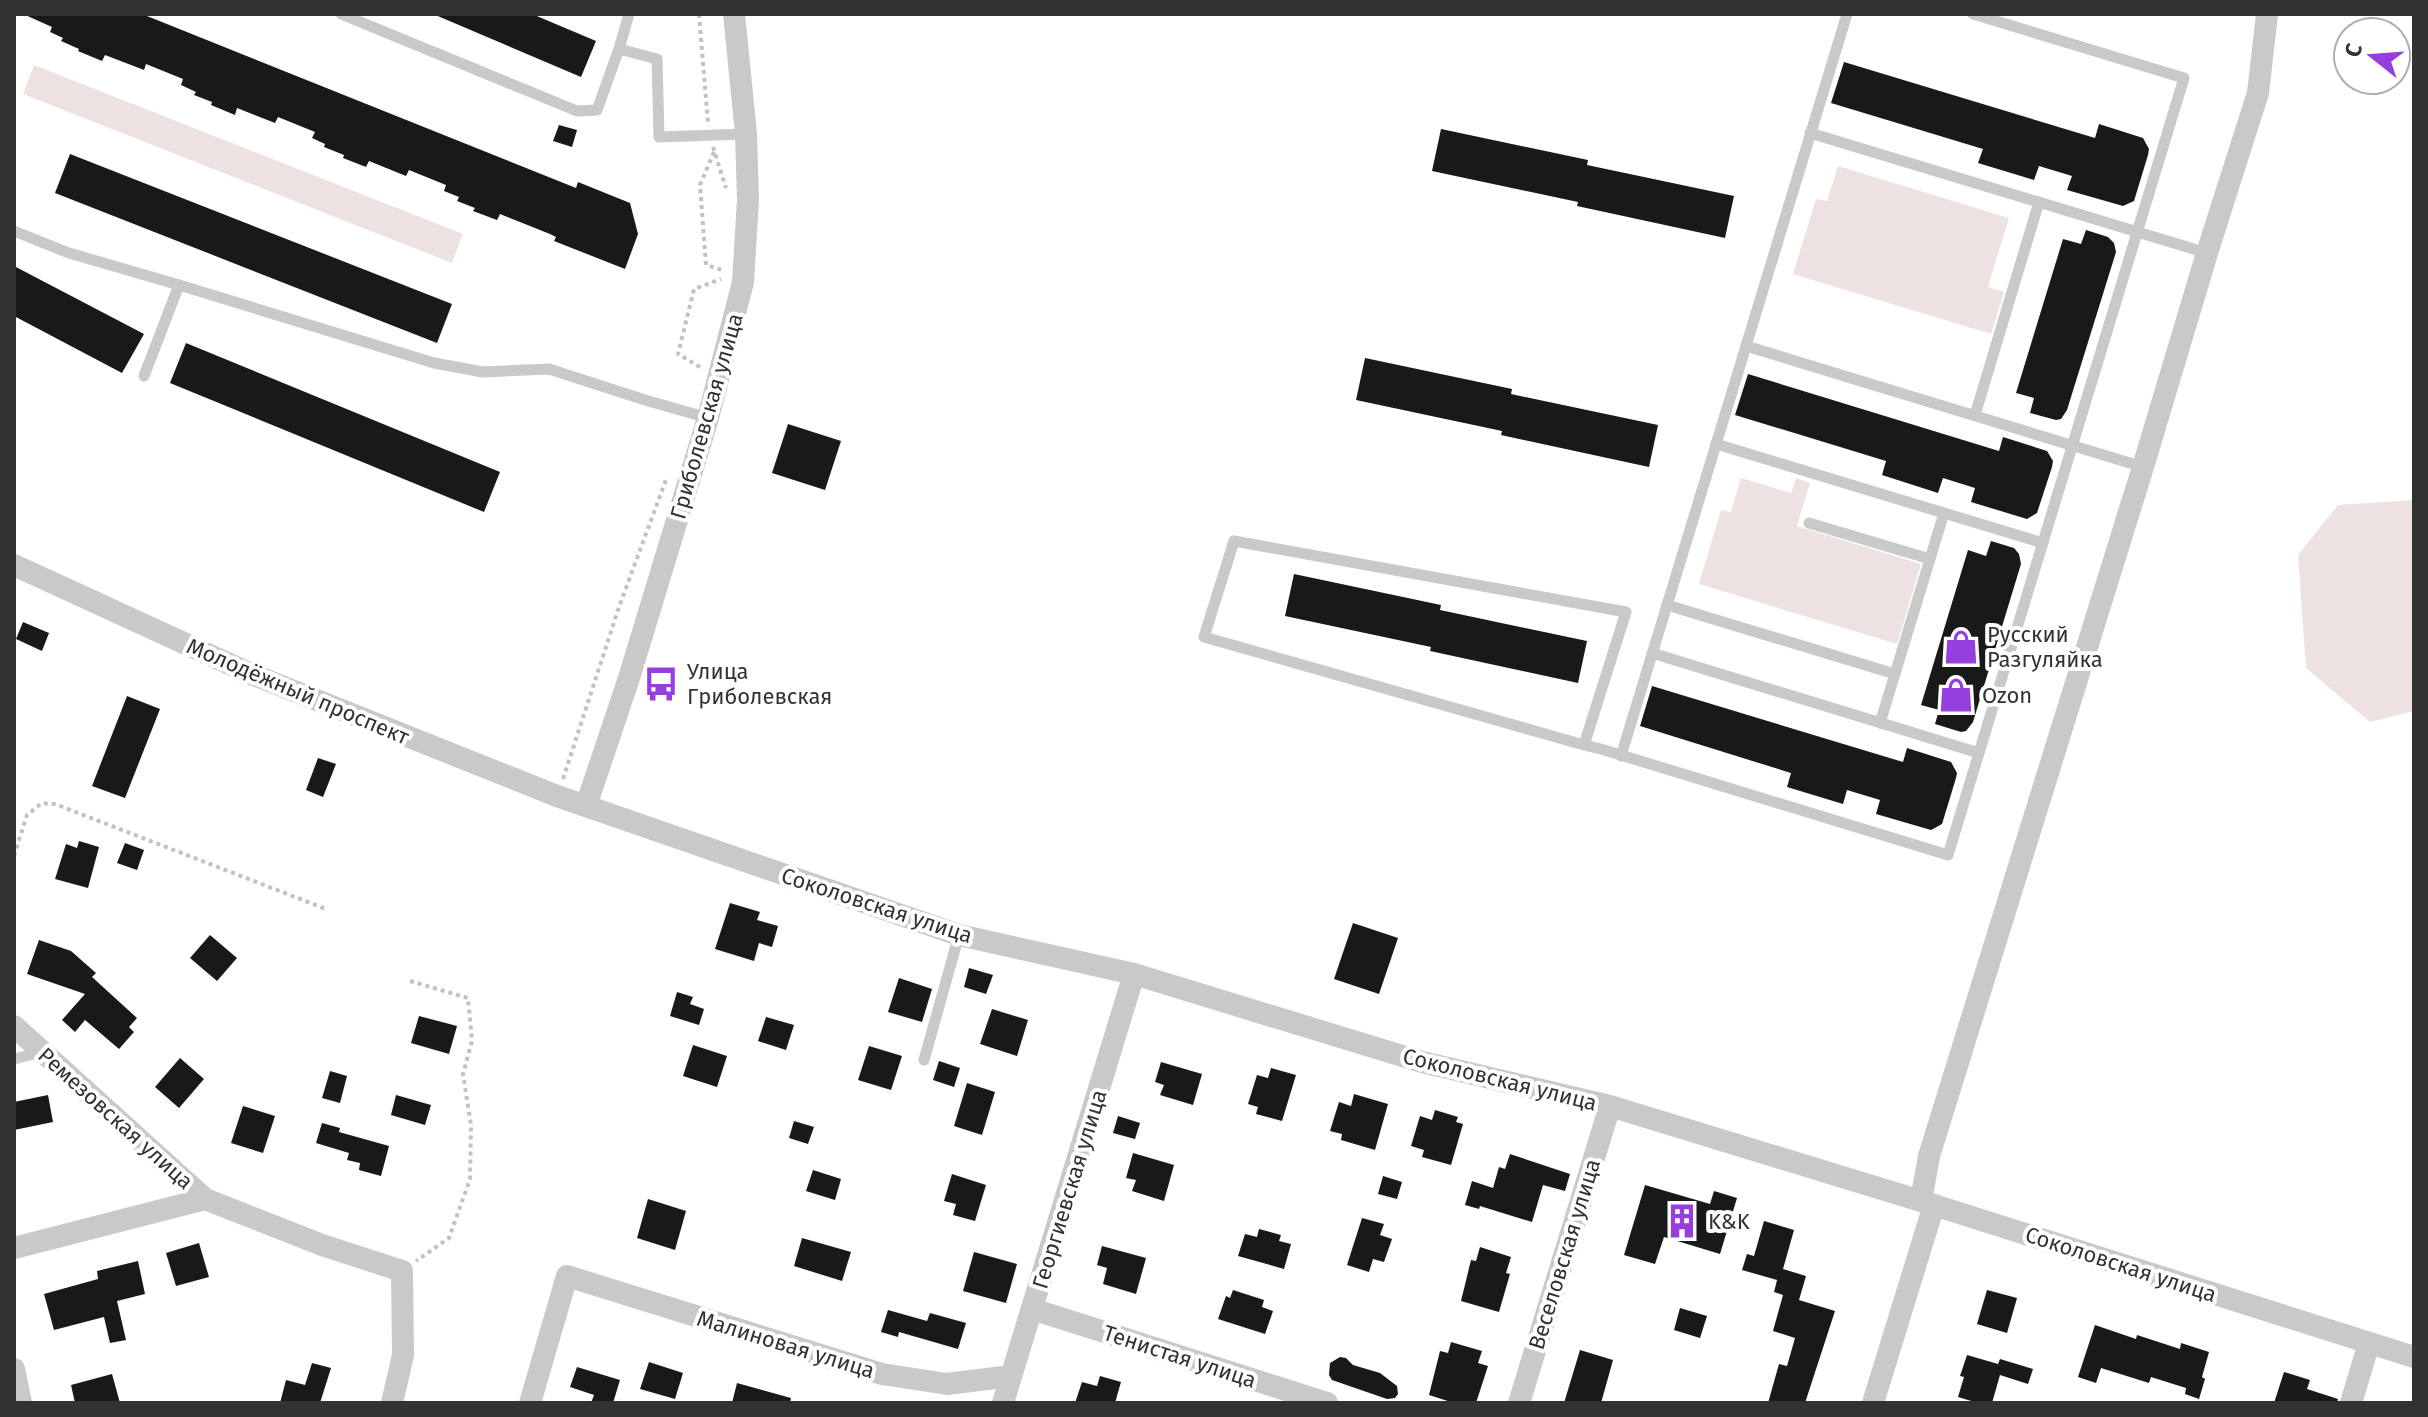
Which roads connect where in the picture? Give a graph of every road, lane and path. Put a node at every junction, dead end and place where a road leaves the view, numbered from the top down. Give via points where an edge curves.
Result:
1 (341, 14) edge
2 (629, 14) edge
3 (734, 14) edge
4 (1847, 14) edge
5 (1973, 14) edge
6 (2267, 14) edge
7 (619, 49) junction
8 (1810, 133) junction
9 (746, 134) junction
10 (714, 151) dead end
11 (2039, 202) junction
12 (14, 231) edge
13 (2137, 232) junction
14 (2207, 253) junction
15 (722, 270) dead end
16 (721, 279) dead end
17 (179, 285) junction
18 (1746, 346) junction
19 (702, 368) dead end
20 (144, 376) dead end
21 (1975, 415) junction
22 (708, 418) junction
23 (1716, 444) junction
24 (2073, 445) junction
25 (2143, 467) junction
26 (1944, 513) junction
27 (1809, 523) dead end
28 (2043, 543) junction
29 (1930, 559) junction
30 (14, 565) edge
31 (1667, 605) junction
32 (1652, 653) junction
33 (1895, 674) junction
34 (1880, 723) junction
35 (1584, 745) junction
36 (1979, 753) junction
37 (1621, 756) junction
38 (586, 806) junction
39 (14, 856) edge
40 (326, 909) dead end
41 (959, 935) junction
42 (1134, 974) junction
43 (410, 981) dead end
44 (14, 1026) edge
45 (44, 1051) junction
46 (14, 1059) edge
47 (924, 1060) dead end
48 (1610, 1106) junction
49 (205, 1199) junction
50 (1928, 1203) junction
51 (14, 1248) edge
52 (402, 1271) junction
53 (1032, 1309) junction
54 (2369, 1343) junction
55 (2414, 1357) edge
56 (14, 1369) edge
57 (1011, 1376) junction
58 (21, 1403) edge
59 (392, 1403) edge
60 (530, 1403) edge
61 (1003, 1403) edge
62 (1327, 1403) edge
63 (1519, 1403) edge
64 (1873, 1403) edge
65 (2351, 1403) edge

1 - 7 lane via 577,111 597,110
2 - 7 lane
3 - 9 street, Гриболевская улица
4 - 8 lane
5 - 13 lane via 2184,78
6 - 14 street via 2258,93
7 - 9 lane via 657,59 659,137
8 - 11 lane
8 - 18 lane
9 - 22 street, Гриболевская улица via 743,282
10 - 15 path via 700,185 706,265
11 - 13 lane
11 - 21 lane
12 - 17 lane
13 - 14 lane
13 - 24 lane
14 - 25 street
16 - 19 path via 694,289 678,354
17 - 20 lane
17 - 22 lane via 434,363 483,372 549,369
18 - 21 lane
18 - 23 lane
21 - 24 lane
22 - 38 street, Гриболевская улица
23 - 26 lane
23 - 31 lane
24 - 25 lane
24 - 28 lane
25 - 50 street via 1929,1156
26 - 28 lane
26 - 29 lane
27 - 29 lane
28 - 36 lane
29 - 33 lane
30 - 38 street, Молодёжный проспект via 249,673
31 - 32 lane
31 - 33 lane
32 - 34 lane
32 - 37 lane
33 - 34 lane
34 - 36 lane
35 - 35 lane via 1204,637 1234,541 1626,612
35 - 37 lane
36 - 37 lane via 1948,855
38 - 41 street, Соколовская улица
39 - 40 path via 27,815 42,803 55,804
41 - 42 street, Соколовская улица
41 - 47 lane
42 - 48 street, Соколовская улица via 1422,1062
42 - 53 street, Георгиевская улица
43 - 52 path via 468,998 472,1041 463,1074 471,1125 470,1179 449,1238
44 - 45 street, Ремезовская улица
45 - 46 lane
45 - 49 street, Ремезовская улица
48 - 50 street, Соколовская улица
48 - 63 street, Веселовская улица
49 - 51 street
49 - 52 street, Ремезовская улица
50 - 54 street, Соколовская улица
50 - 64 street
52 - 59 street via 403,1355
53 - 57 street, Георгиевская улица
53 - 62 street, Тенистая улица
54 - 55 street, Соколовская улица
54 - 65 street
56 - 58 street
57 - 60 street, Малиновая улица via 947,1384 882,1374 567,1276
57 - 61 street, Георгиевская улица

